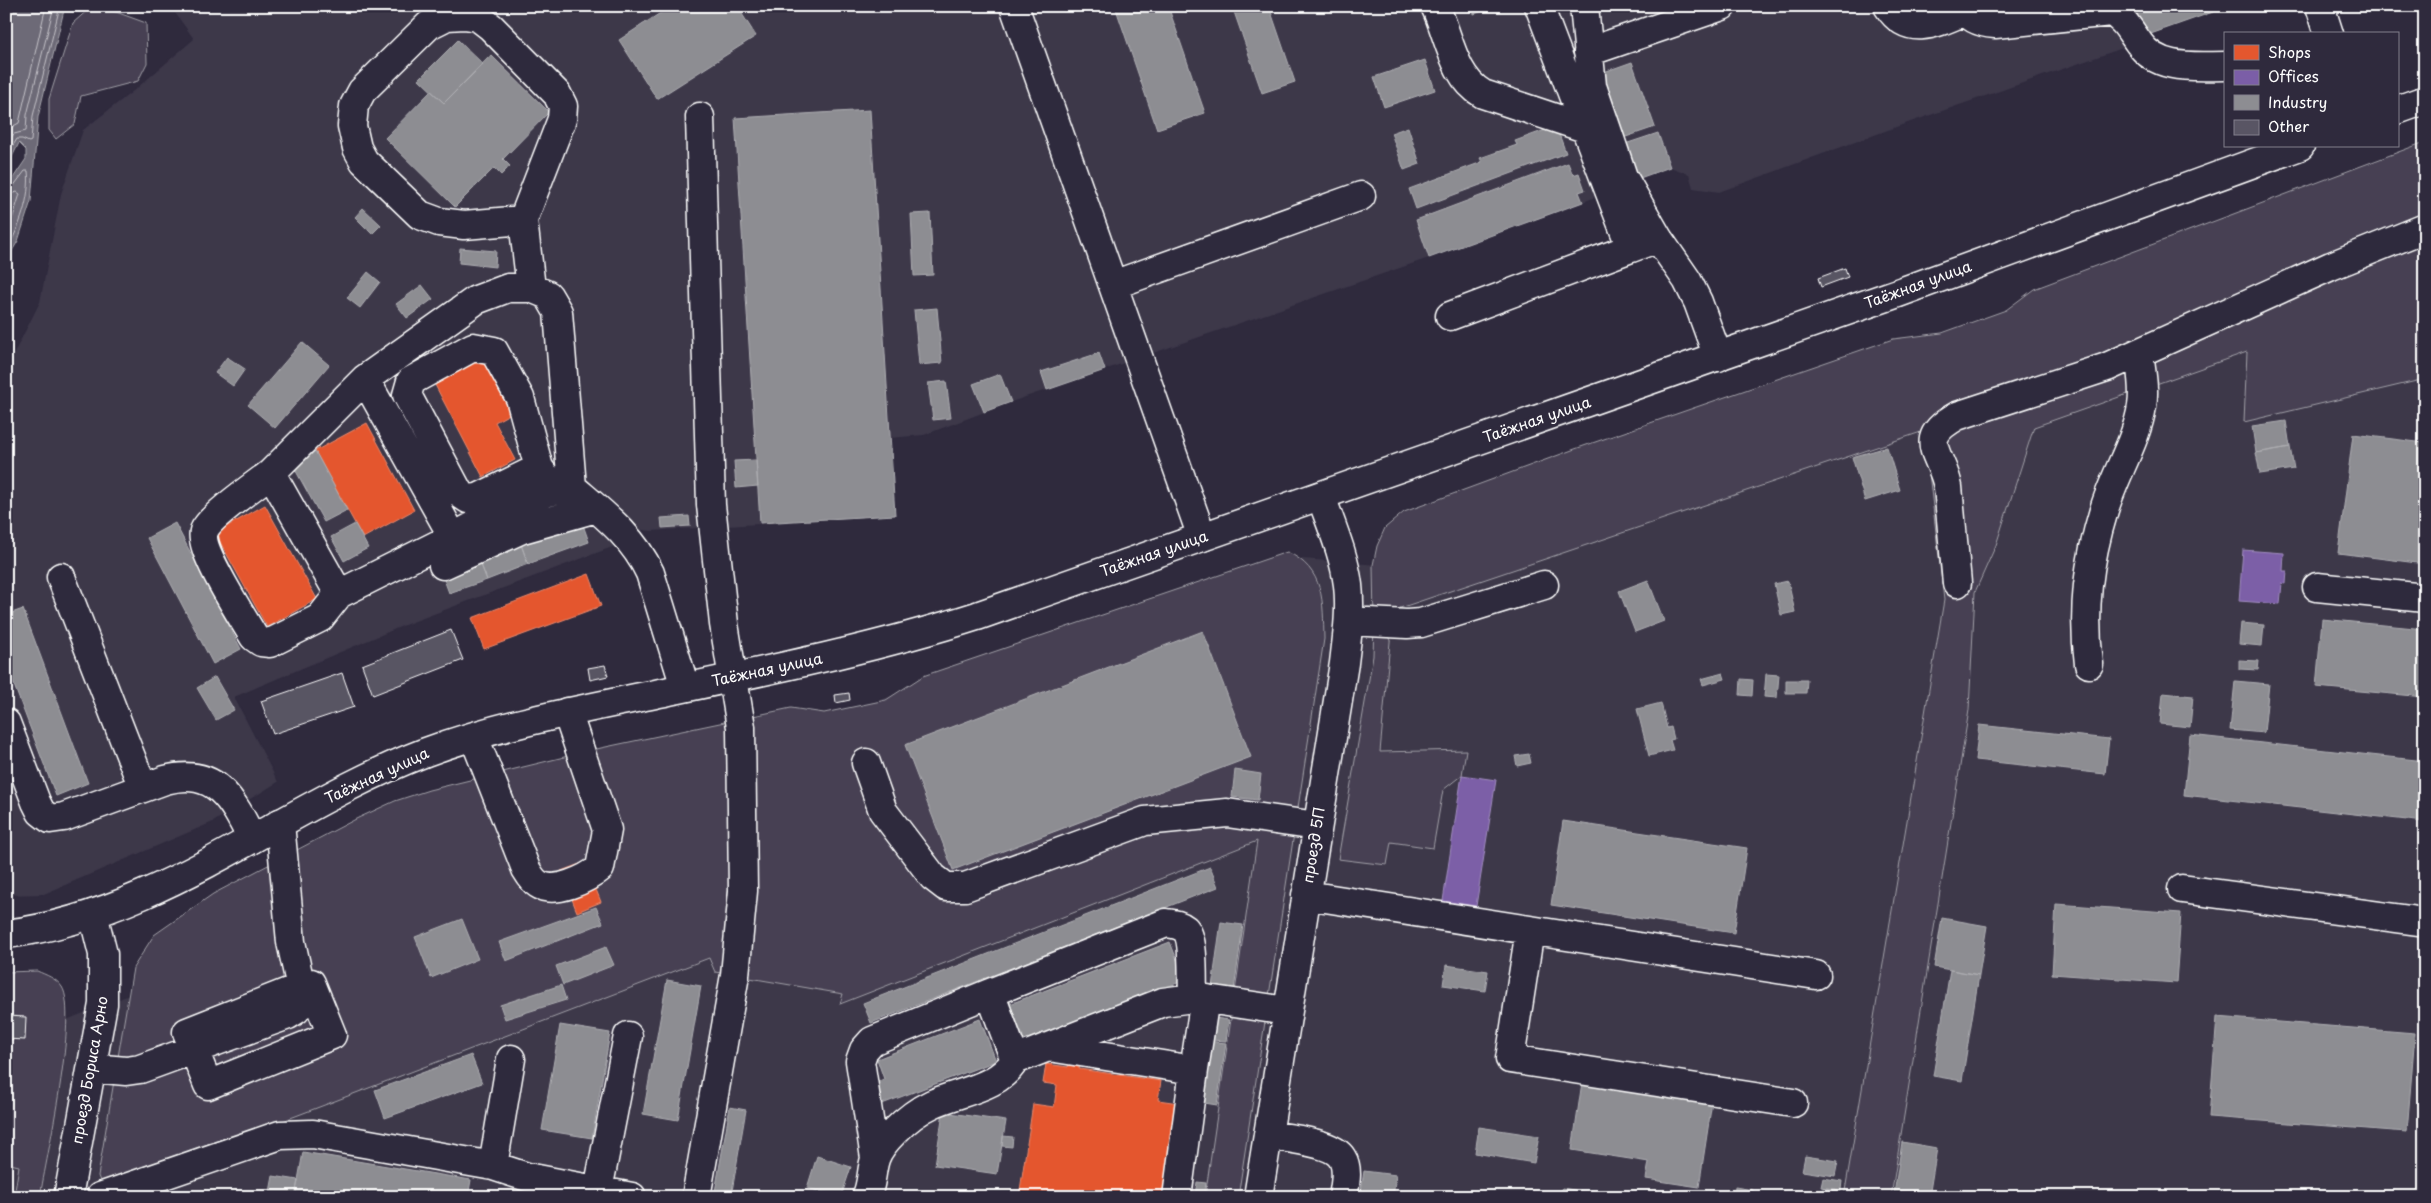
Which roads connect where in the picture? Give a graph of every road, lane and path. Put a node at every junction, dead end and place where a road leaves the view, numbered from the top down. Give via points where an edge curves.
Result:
1 (1014, 6) edge
2 (1434, 6) edge
3 (1539, 6) edge
4 (1584, 6) edge
5 (1722, 6) edge
6 (1888, 6) edge
7 (2320, 6) edge
8 (1964, 9) edge
9 (2328, 32) edge
10 (1588, 52) junction
11 (2224, 66) edge
12 (2425, 100) edge
13 (2398, 110) edge
14 (700, 117) dead end
15 (1585, 128) junction
16 (2294, 148) edge
17 (1360, 196) dead end
18 (1613, 202) junction
19 (523, 220) junction
20 (2425, 228) edge
21 (1658, 238) junction
22 (1631, 248) junction
23 (1113, 285) junction
24 (531, 288) junction
25 (1450, 316) dead end
26 (2139, 353) junction
27 (1718, 357) junction
28 (365, 379) junction
29 (538, 468) junction
30 (271, 473) junction
31 (564, 488) junction
32 (1320, 496) junction
33 (596, 508) junction
34 (453, 536) junction
35 (1202, 537) junction
36 (443, 565) dead end
37 (61, 577) dead end
38 (1957, 583) dead end
39 (1544, 585) dead end
40 (2317, 586) dead end
41 (339, 594) junction
42 (2425, 598) edge
43 (1349, 620) junction
44 (2089, 664) dead end
45 (731, 678) junction
46 (685, 687) junction
47 (567, 712) junction
48 (6, 723) edge
49 (474, 737) junction
50 (866, 763) dead end
51 (143, 788) junction
52 (280, 823) junction
53 (1317, 826) junction
54 (252, 839) junction
55 (2182, 888) dead end
56 (1306, 895) junction
57 (93, 914) junction
58 (2425, 922) edge
59 (1530, 930) junction
60 (6, 934) edge
61 (1816, 975) dead end
62 (301, 987) junction
63 (990, 993) junction
64 (1200, 999) junction
65 (1287, 1012) junction
66 (628, 1036) dead end
67 (1048, 1047) junction
68 (194, 1050) junction
69 (511, 1059) dead end
70 (1015, 1060) junction
71 (92, 1068) junction
72 (1194, 1070) junction
73 (1793, 1103) dead end
74 (866, 1109) junction
75 (895, 1131) junction
76 (1268, 1136) junction
77 (875, 1158) junction
78 (493, 1166) junction
79 (598, 1190) junction
80 (68, 1197) edge
81 (100, 1197) edge
82 (632, 1197) edge
83 (696, 1197) edge
84 (866, 1197) edge
85 (1177, 1197) edge
86 (1258, 1197) edge
87 (1343, 1197) edge

1 - 23 main road
2 - 15 main road via 1461,70 1474,89
3 - 15 main road
4 - 10 main road
5 - 10 main road
6 - 8 main road via 1901,21 1919,26 1945,20
7 - 9 main road
8 - 11 main road via 1979,21 1995,24 2111,12 2125,22 2143,50 2163,62
10 - 21 main road via 1592,86 1623,177
12 - 13 main road
14 - 45 main road via 712,505
15 - 18 main road
16 - 27 main road, Таёжная улица
17 - 23 main road
18 - 21 main road
18 - 22 main road
19 - 19 main road via 464,225 439,222 420,214 364,161 357,148 352,126 354,106 362,91 429,25 448,16 478,17 491,27 557,94 563,106 562,119
19 - 24 main road
20 - 26 main road via 2331,266
21 - 22 main road
21 - 27 main road via 1687,280
22 - 25 main road
23 - 35 main road
24 - 28 main road via 508,288 476,300
24 - 31 main road via 548,295 558,312
26 - 38 main road via 2107,367 1957,416 1936,432 1933,441 1935,453 1948,487
26 - 44 main road via 2143,396 2140,416 2104,510 2092,559 2085,606
27 - 32 main road, Таёжная улица
28 - 30 main road
28 - 34 main road
29 - 29 main road via 520,398 494,351 473,346 411,381 407,395 459,493 468,499 478,498
29 - 31 main road
30 - 41 main road
30 - 41 main road via 212,519 204,530 205,550 249,629 261,642 270,643 320,618
31 - 33 main road
31 - 34 main road
32 - 35 main road, Таёжная улица
32 - 43 main road, проезд 5П via 1344,566
33 - 36 main road via 522,529
33 - 46 main road via 627,536 650,572
34 - 41 main road
35 - 45 main road, Таёжная улица via 926,632
37 - 51 main road
39 - 43 main road via 1421,623
40 - 42 main road
43 - 53 main road, проезд 5П
45 - 46 main road, Таёжная улица
45 - 83 main road via 741,738 743,891 735,975
46 - 47 main road, Таёжная улица
47 - 49 main road, Таёжная улица
47 - 49 main road via 606,830 600,868 559,887 538,884 531,877
48 - 51 main road via 36,802 50,819 64,817
49 - 52 main road, Таёжная улица via 391,767
50 - 53 main road via 883,812 934,877 946,886 965,887 1145,821 1226,813
51 - 54 main road via 182,776 211,782 226,794
52 - 54 main road, Таёжная улица
52 - 62 main road via 291,942
53 - 56 main road, проезд 5П
54 - 57 main road, Таёжная улица via 172,880
55 - 58 main road
56 - 59 main road
56 - 65 main road, проезд 5П
57 - 60 main road, Таёжная улица via 38,930
57 - 71 main road, проезд Бориса Арно via 103,954 104,980
59 - 61 main road
59 - 73 main road via 1510,1059
62 - 68 main road via 187,1032
62 - 68 main road via 311,983 332,1035 208,1085
63 - 64 main road via 1166,924 1176,924 1186,930 1191,941
63 - 70 main road
63 - 74 main road via 872,1041 860,1061
64 - 65 main road
64 - 67 main road via 1163,1002
64 - 72 main road via 1203,1012
65 - 76 main road, проезд 5П
66 - 79 main road
67 - 70 main road
67 - 72 main road
68 - 71 main road via 140,1069
69 - 78 main road
70 - 75 main road via 1003,1075 931,1104
71 - 80 main road, проезд Бориса Арно
72 - 85 main road
74 - 75 main road
74 - 77 main road
75 - 77 main road
76 - 86 main road, проезд 5П
76 - 87 main road via 1308,1142 1342,1157 1346,1177
77 - 84 main road
78 - 79 main road via 527,1177
78 - 81 main road via 313,1134 280,1135
79 - 82 main road

